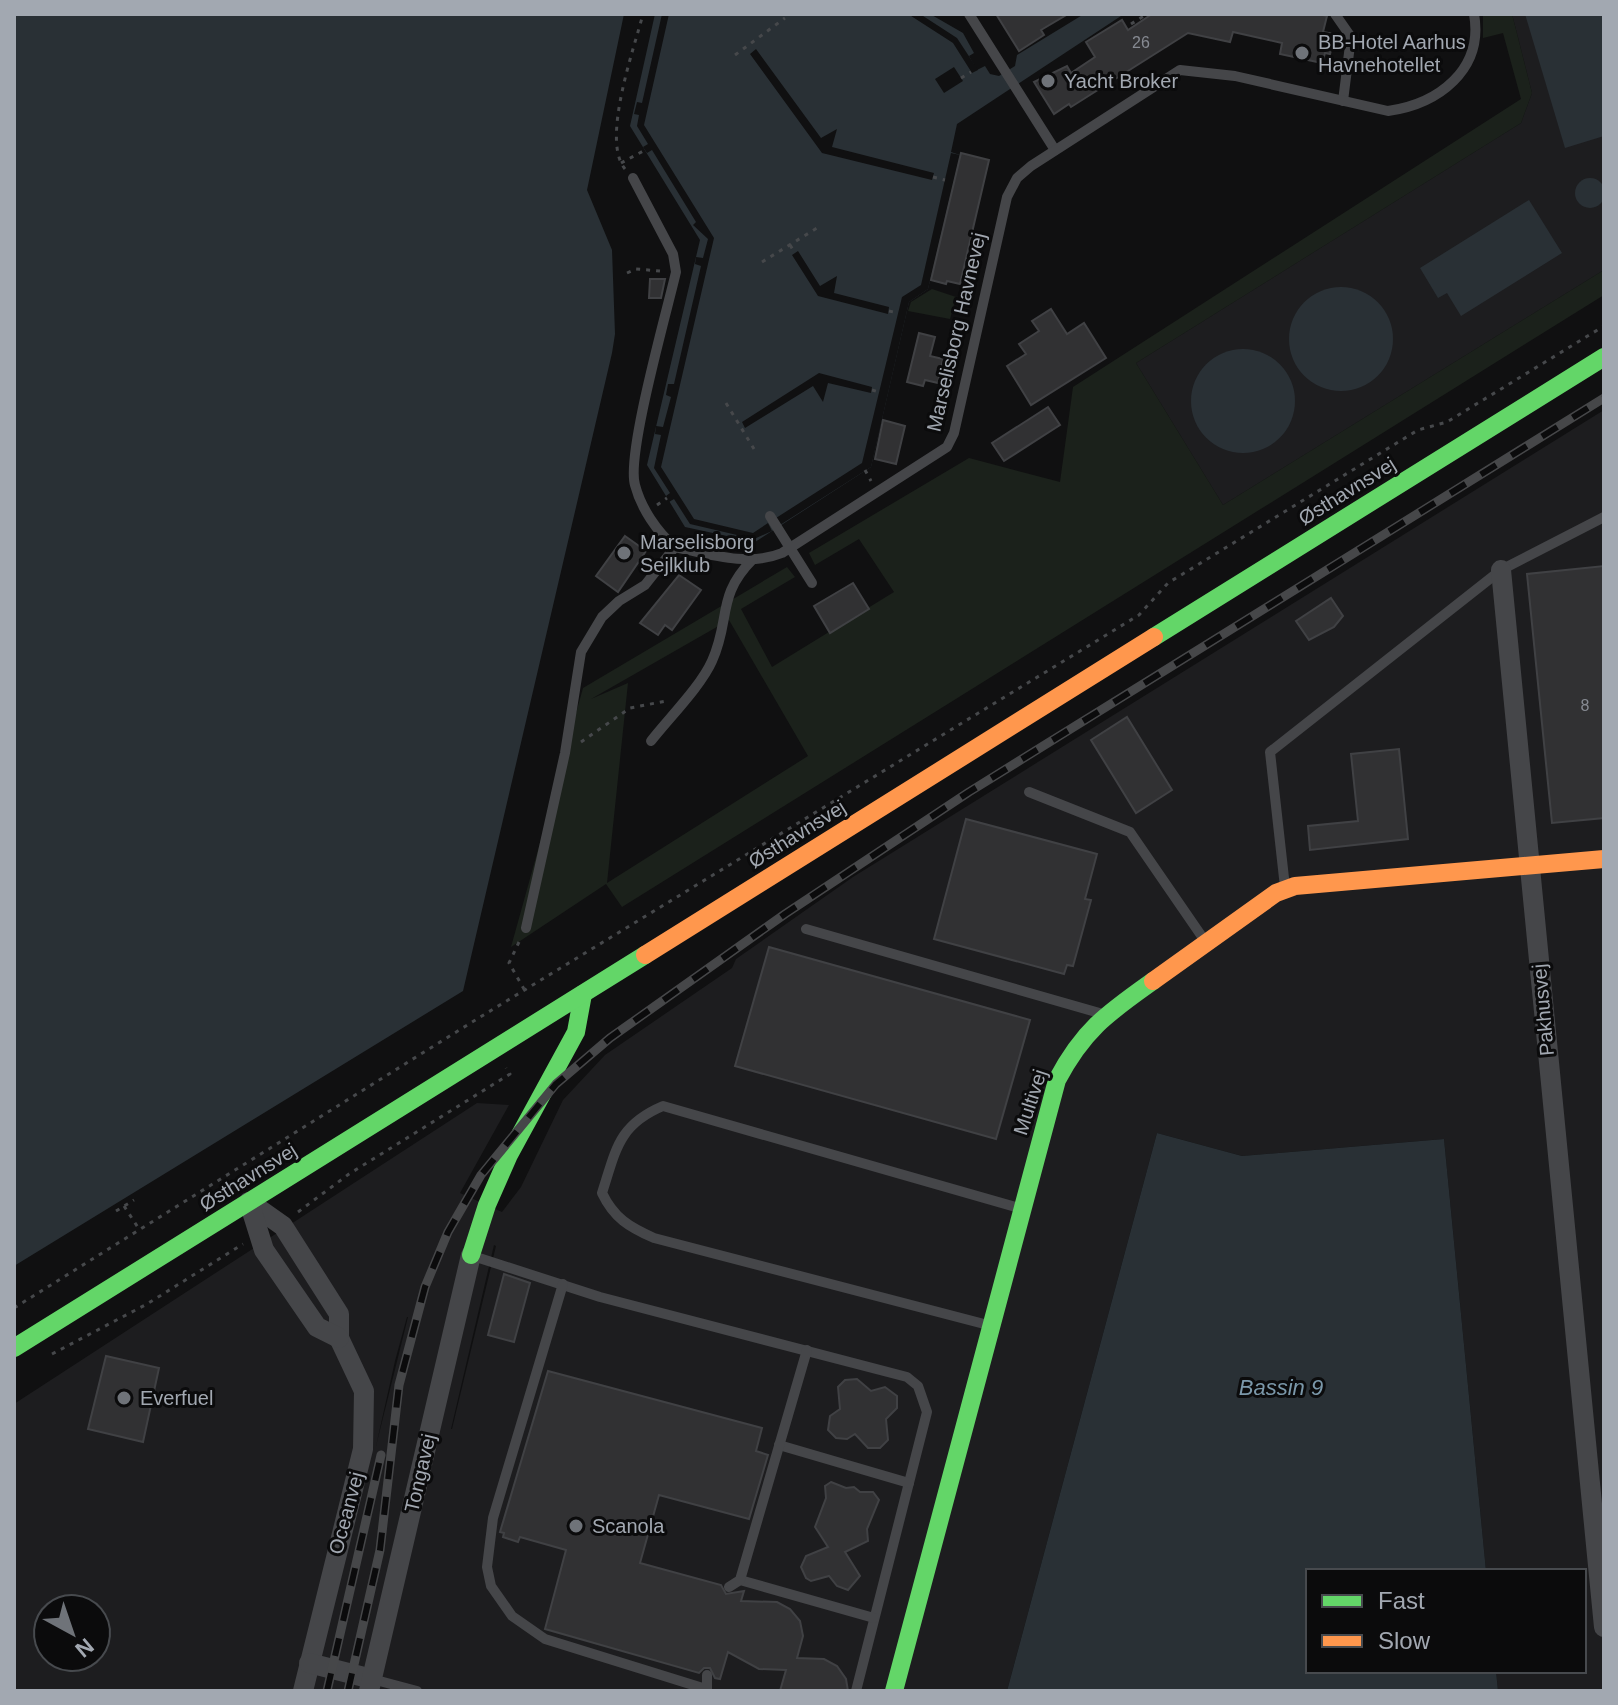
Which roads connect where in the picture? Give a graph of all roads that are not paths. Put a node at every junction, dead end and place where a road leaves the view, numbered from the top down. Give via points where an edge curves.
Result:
1 (1335, 14) edge
2 (1474, 14) edge
3 (972, 15) edge
4 (1343, 101) junction
5 (1055, 150) junction
6 (633, 178) road end
7 (1604, 357) edge
8 (770, 516) dead end
9 (1604, 516) edge
10 (675, 547) junction
11 (790, 548) junction
12 (753, 559) junction
13 (1501, 570) junction
14 (812, 583) dead end
15 (651, 741) dead end
16 (1029, 792) dead end
17 (1604, 859) edge
18 (1530, 867) junction
19 (1285, 890) junction
20 (526, 928) road end
21 (806, 929) dead end
22 (1206, 943) junction
23 (583, 994) junction
24 (1105, 1015) junction
25 (249, 1202) junction
26 (1021, 1208) junction
27 (471, 1255) junction
28 (563, 1284) junction
29 (989, 1326) junction
30 (339, 1338) junction
31 (14, 1348) edge
32 (807, 1350) junction
33 (779, 1445) junction
34 (1595, 1449) edge
35 (909, 1483) junction
36 (740, 1580) junction
37 (729, 1587) dead end
38 (874, 1618) junction
39 (1604, 1627) edge
40 (309, 1663) junction
41 (707, 1675) dead end
42 (370, 1685) edge
43 (706, 1690) edge
44 (303, 1691) edge
45 (417, 1691) edge
46 (856, 1691) edge
47 (894, 1691) edge

1 - 4 lane via 1351,37
2 - 4 lane, Marselisborg Havnevej via 1472,52 1463,71 1439,95 1388,111
3 - 5 lane
4 - 5 lane, Marselisborg Havnevej via 1235,76 1180,70
5 - 11 lane, Marselisborg Havnevej via 1023,172 1007,197 947,447
6 - 10 lane via 673,254 676,272 641,425 634,483 646,511
7 - 23 street, Østhavnsvej
8 - 11 lane
9 - 13 lane
10 - 12 lane, Marselisborg Havnevej
10 - 20 lane via 645,585 602,617 581,652 565,753
11 - 12 lane, Marselisborg Havnevej
11 - 14 lane
12 - 15 lane via 736,576 725,599 723,630 711,664
13 - 18 street, Pakhusvej
13 - 19 lane via 1270,752
16 - 22 lane via 1130,832
17 - 18 street, Multivej
18 - 19 street, Multivej
18 - 34 street, Pakhusvej
19 - 22 street, Multivej
21 - 24 lane
22 - 24 street, Multivej
23 - 25 street, Østhavnsvej
23 - 27 street via 576,1032 509,1155
24 - 26 street, Multivej via 1076,1044 1057,1080
25 - 30 street, Oceanvej via 258,1235 317,1327
25 - 30 street, Oceanvej via 283,1226 339,1314
25 - 31 street, Østhavnsvej
26 - 29 street, Multivej
26 - 29 lane via 663,1106 641,1115 621,1134 602,1193 610,1211 654,1238
27 - 28 lane
27 - 42 street, Tongavej
28 - 32 lane
28 - 43 lane via 493,1518 487,1567 491,1586 512,1616 545,1639
29 - 47 street, Multivej
30 - 40 street, Oceanvej via 364,1391 366,1417 363,1449
32 - 33 lane
32 - 35 lane via 907,1377 918,1386 927,1412
33 - 35 lane
33 - 36 lane
34 - 39 street, Pakhusvej
35 - 38 lane
36 - 37 lane
36 - 38 lane
38 - 46 lane
40 - 42 street
40 - 44 street, Oceanvej
41 - 43 lane
42 - 45 lane

